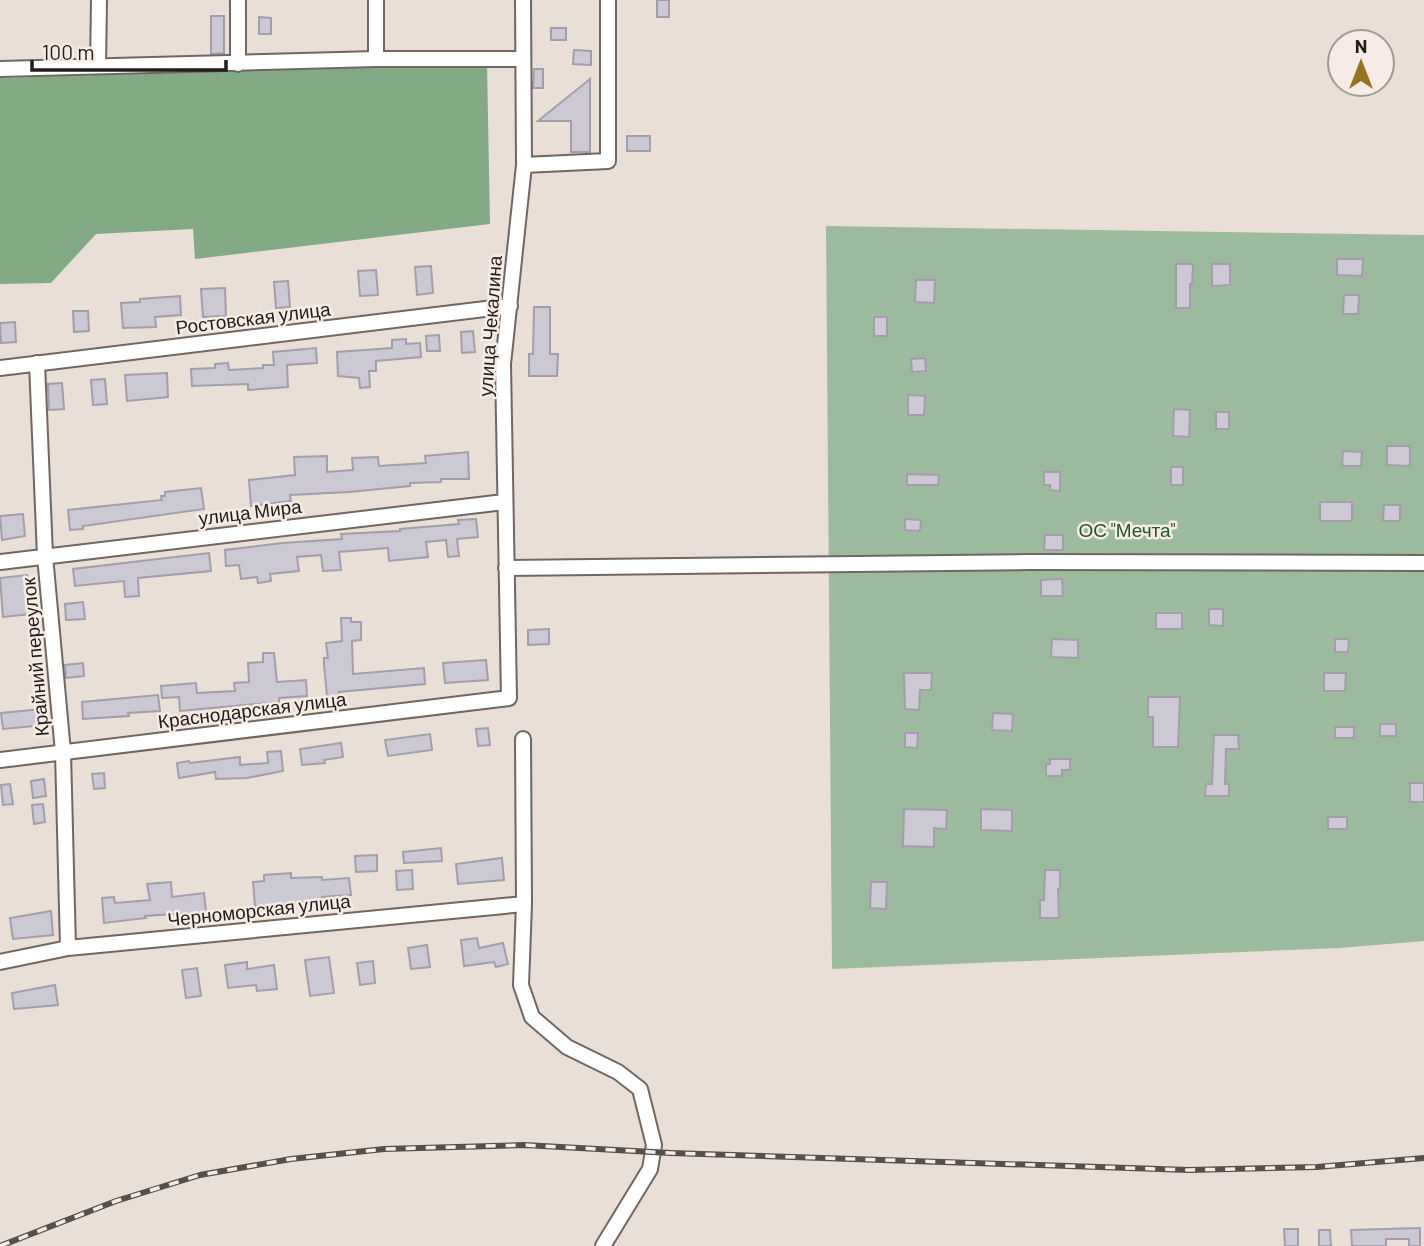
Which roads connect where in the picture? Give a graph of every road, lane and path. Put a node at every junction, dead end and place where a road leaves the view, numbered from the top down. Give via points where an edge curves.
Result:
1 (99, 0) edge
2 (238, 0) edge
3 (376, 0) edge
4 (523, 0) edge
5 (608, 0) edge
6 (376, 59) junction
7 (523, 59) junction
8 (238, 64) junction
9 (98, 66) junction
10 (0, 69) edge
11 (524, 165) junction
12 (510, 306) junction
13 (37, 363) junction
14 (0, 368) edge
15 (504, 502) junction
16 (45, 556) junction
17 (0, 562) edge
18 (1424, 563) edge
19 (506, 568) junction
20 (509, 698) joint
21 (523, 739) dead end
22 (62, 752) junction
23 (0, 760) edge
24 (524, 904) junction
25 (68, 948) junction
26 (0, 962) edge
27 (603, 1246) edge

1 - 9 street
2 - 8 street
3 - 6 street
4 - 7 street, улица Чекалина
5 - 11 street via 608,161
6 - 7 street
6 - 8 street
7 - 11 street, улица Чекалина
8 - 9 street
9 - 10 street
11 - 12 street, улица Чекалина
12 - 13 street, Ростовская улица
12 - 15 street, улица Чекалина via 503,364
13 - 14 street, Ростовская улица
13 - 16 street, Крайний переулок
15 - 16 street, улица Мира
15 - 19 street, улица Чекалина
16 - 17 street, улица Мира
16 - 22 street, Крайний переулок
18 - 19 street
19 - 20 street, улица Чекалина
20 - 22 street, Краснодарская улица
21 - 24 street
22 - 23 street, Краснодарская улица
22 - 25 street, Крайний переулок
24 - 25 street, Черноморская улица
24 - 27 street via 521,985 532,1017 567,1047 618,1072 639,1088 653,1138 650,1169
25 - 26 street, Черноморская улица

